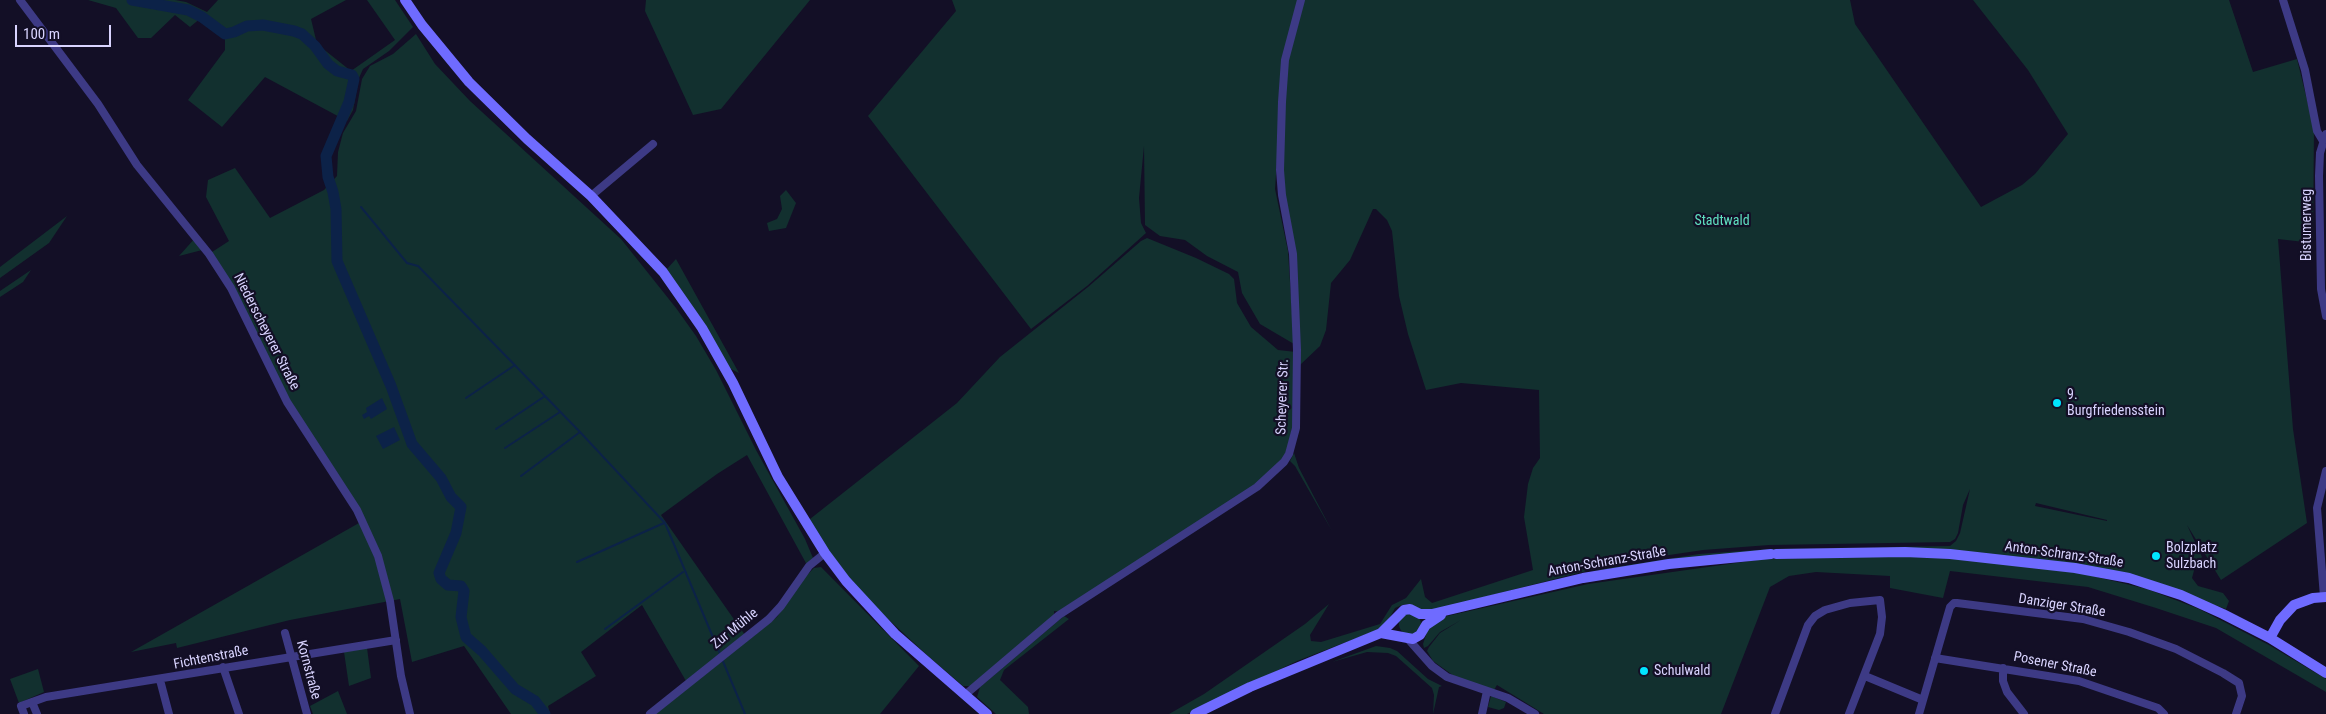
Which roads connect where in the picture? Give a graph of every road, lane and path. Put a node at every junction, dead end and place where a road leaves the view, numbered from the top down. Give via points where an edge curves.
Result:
1 (20, 0) edge
2 (405, 0) edge
3 (1302, 0) edge
4 (2283, 0) edge
5 (2324, 138) edge
6 (653, 144) dead end
7 (591, 196) junction
8 (2326, 316) edge
9 (2326, 471) edge
10 (2324, 487) edge
11 (825, 553) junction
12 (2324, 557) edge
13 (2325, 597) edge
14 (1450, 611) junction
15 (1420, 614) junction
16 (1395, 619) junction
17 (1422, 631) junction
18 (285, 633) dead end
19 (1381, 633) junction
20 (1404, 638) junction
21 (2270, 638) junction
22 (396, 640) junction
23 (1422, 654) junction
24 (292, 656) junction
25 (1935, 658) junction
26 (223, 667) junction
27 (2003, 668) junction
28 (2326, 673) edge
29 (1865, 676) junction
30 (160, 680) junction
31 (1487, 691) junction
32 (966, 694) junction
33 (1923, 700) junction
34 (32, 702) junction
35 (24, 714) edge
36 (37, 714) edge
37 (169, 714) edge
38 (239, 714) edge
39 (308, 714) edge
40 (410, 714) edge
41 (650, 714) edge
42 (987, 714) edge
43 (1195, 714) edge
44 (1482, 714) edge
45 (1536, 714) edge
46 (1774, 714) edge
47 (1849, 714) edge
48 (1919, 714) edge
49 (2024, 714) edge
50 (2164, 714) edge
51 (2236, 714) edge

1 - 22 street, Niederscheyerer Straße via 98,104 137,165 206,248 231,288 287,402 336,474 365,526 378,556 390,600
2 - 7 main road via 469,82
3 - 32 street, Scheyerer Str. via 1285,60 1282,102 1281,178 1293,254 1297,350 1296,428 1289,454 1257,487 1059,615
4 - 5 street via 2305,70 2318,131
5 - 8 street, Bistumerweg via 2320,153 2320,260
6 - 7 street
7 - 11 main road via 663,272 702,328 733,383 778,477
9 - 10 street
10 - 12 street via 2317,508
11 - 32 main road via 869,607 896,634
11 - 41 street, Zur Mühle via 808,566 775,612
12 - 13 street
13 - 21 main road via 2294,605
14 - 15 main road, Anton-Schranz-Straße
14 - 17 main road, Anton-Schranz-Straße
14 - 21 main road, Anton-Schranz-Straße via 1583,578 1669,564 1774,554 1905,552 2076,568 2128,578 2181,595
15 - 16 main road, Anton-Schranz-Straße via 1407,609
15 - 17 main road via 1424,620
16 - 19 main road, Anton-Schranz-Straße
16 - 20 main road via 1394,628
17 - 20 main road, Anton-Schranz-Straße
17 - 23 street
18 - 24 street, Kornstraße
19 - 20 main road
19 - 43 main road, Anton-Schranz-Straße via 1250,687
20 - 23 street
21 - 28 main road, Anton-Schranz-Straße
22 - 24 street, Fichtenstraße
22 - 40 street, Niederscheyerer Straße
23 - 31 street via 1447,677
24 - 26 street, Fichtenstraße
24 - 39 street, Kornstraße
25 - 27 street, Posener Straße
25 - 33 street, Danziger Straße
25 - 51 street, Danziger Straße via 1954,603 2083,619 2162,643 2235,680 2241,687 2242,696
26 - 30 street, Fichtenstraße
26 - 38 street
27 - 49 street via 2007,692
27 - 50 street, Posener Straße via 2095,685 2158,708
29 - 33 street
29 - 46 street via 1880,634 1880,600 1850,603 1815,616 1808,626
29 - 47 street
30 - 34 street, Fichtenstraße via 46,697
30 - 37 street
31 - 44 street
31 - 45 street via 1508,698
32 - 42 main road
33 - 48 street, Danziger Straße
34 - 35 street via 22,706
34 - 36 street

